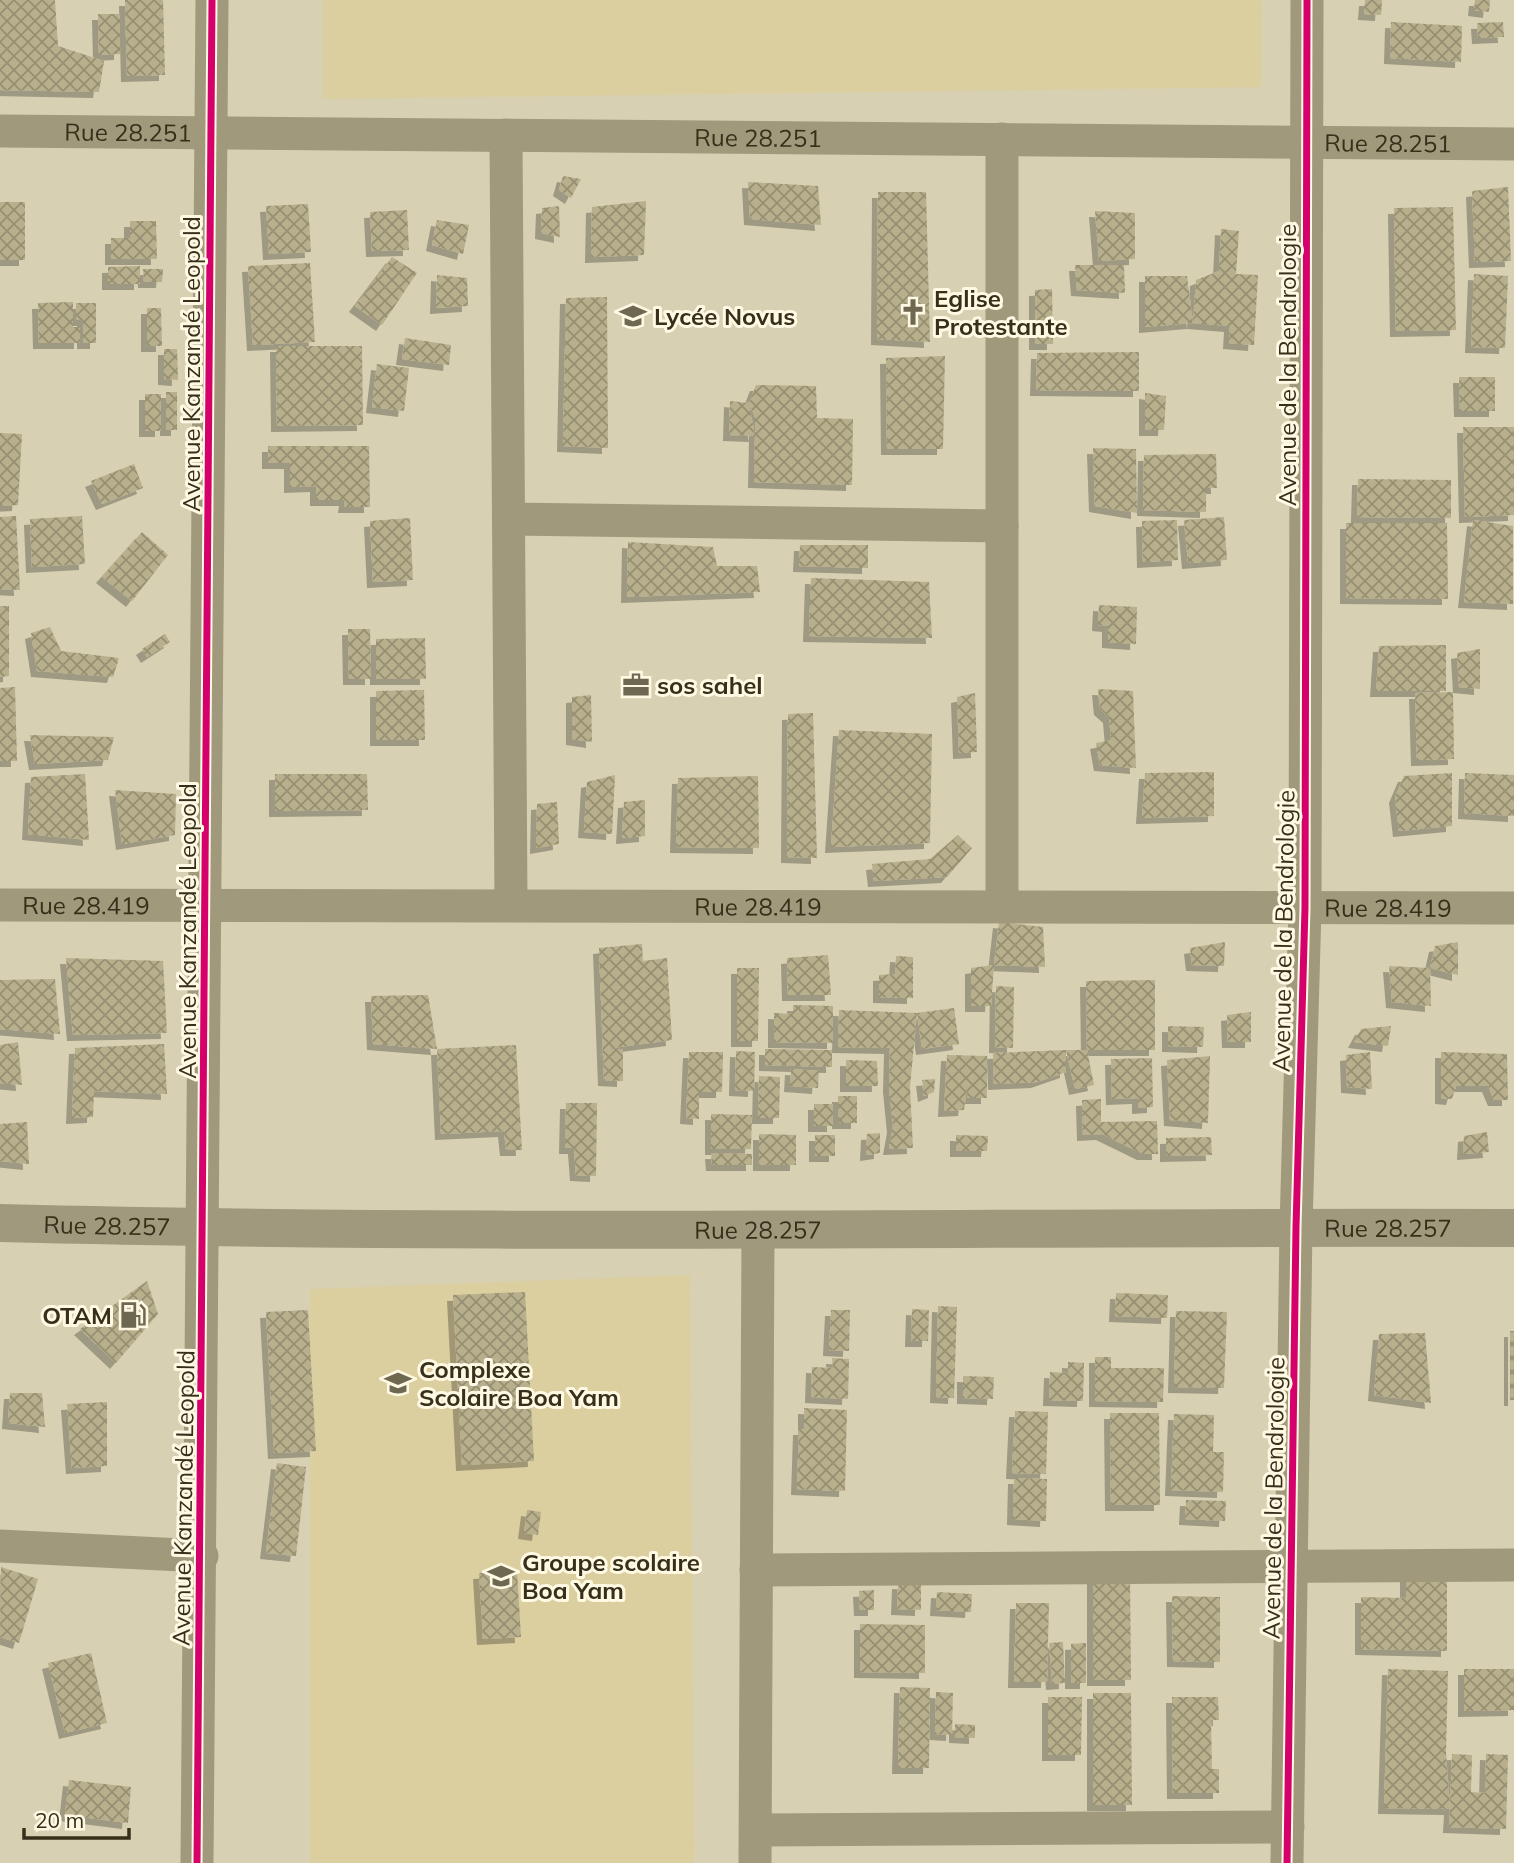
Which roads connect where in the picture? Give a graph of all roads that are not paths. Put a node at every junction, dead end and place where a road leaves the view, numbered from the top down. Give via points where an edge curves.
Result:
1 (212, 0) edge
2 (1307, 0) edge
3 (0, 131) edge
4 (211, 133) junction
5 (506, 135) junction
6 (1002, 139) junction
7 (1306, 142) junction
8 (1514, 144) edge
9 (510, 519) junction
10 (1002, 526) junction
11 (206, 903) junction
12 (511, 904) junction
13 (0, 905) edge
14 (1002, 906) junction
15 (1305, 908) junction
16 (1514, 908) edge
17 (0, 1223) edge
18 (1296, 1227) junction
19 (204, 1228) junction
20 (1514, 1228) edge
21 (758, 1231) junction
22 (0, 1546) edge
23 (202, 1556) junction
24 (1513, 1566) edge
25 (1292, 1567) junction
26 (756, 1570) junction
27 (1288, 1827) junction
28 (755, 1830) junction
29 (197, 1863) edge
30 (755, 1863) edge
31 (1287, 1863) edge

1 - 4 street, Avenue Kanzandé Leopold
2 - 7 street, Avenue de la Bendrologie
3 - 4 street, Rue 28.251
4 - 5 street, Rue 28.251
4 - 11 street, Avenue Kanzandé Leopold
5 - 6 street, Rue 28.251
5 - 9 street
6 - 7 street, Rue 28.251
6 - 10 street
7 - 8 street, Rue 28.251
7 - 15 street, Avenue de la Bendrologie
9 - 10 street
9 - 12 street
10 - 14 street
11 - 12 street, Rue 28.419
11 - 13 street, Rue 28.419
11 - 19 street, Avenue Kanzandé Leopold
12 - 14 street, Rue 28.419
14 - 15 street, Rue 28.419
15 - 16 street, Rue 28.419
15 - 18 street, Avenue de la Bendrologie
17 - 19 street, Rue 28.257
18 - 20 street, Rue 28.257
18 - 21 street, Rue 28.257
18 - 25 street, Avenue de la Bendrologie
19 - 21 street, Rue 28.257
19 - 23 street, Avenue Kanzandé Leopold
21 - 26 street
22 - 23 street
23 - 29 street, Avenue Kanzandé Leopold
24 - 25 street
25 - 26 street
25 - 27 street, Avenue de la Bendrologie
26 - 28 street
27 - 28 street
27 - 31 street, Avenue de la Bendrologie
28 - 30 street

